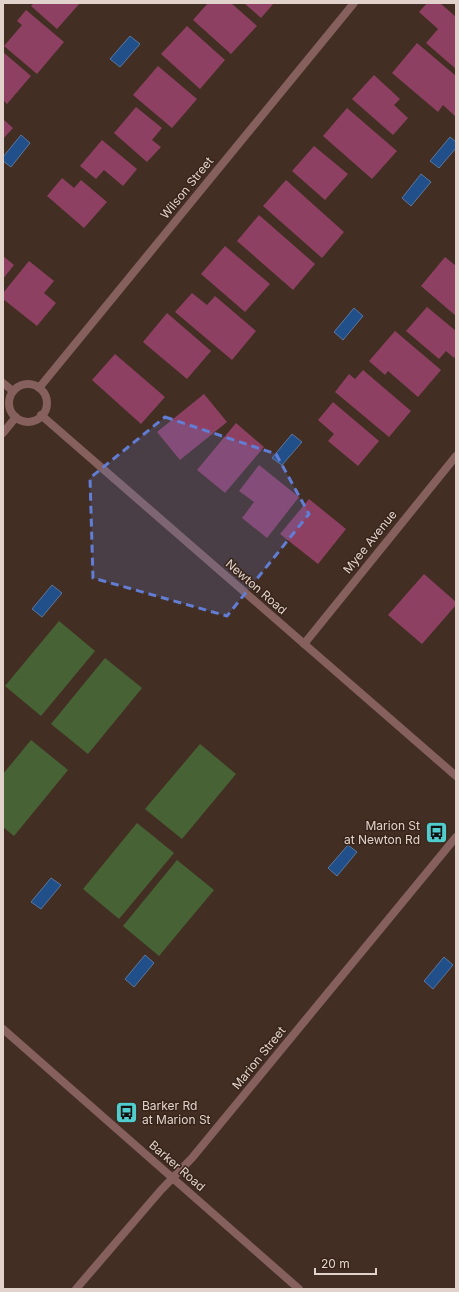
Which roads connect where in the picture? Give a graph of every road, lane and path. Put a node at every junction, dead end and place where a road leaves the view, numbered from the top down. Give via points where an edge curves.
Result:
1 (354, 3) edge
2 (3, 383) edge
3 (39, 388) junction
4 (13, 391) junction
5 (42, 415) junction
6 (16, 417) junction
7 (3, 433) edge
8 (456, 456) edge
9 (304, 644) junction
10 (456, 776) edge
11 (456, 837) edge
12 (3, 1029) edge
13 (173, 1178) junction
14 (76, 1289) edge
15 (299, 1289) edge

1 - 3 street, Wilson Street
2 - 4 street
3 - 4 street via 28,384
3 - 5 street via 46,398
4 - 6 street via 9,402
5 - 6 street via 26,421
5 - 9 street, Newton Road
6 - 7 street
8 - 9 street, Myee Avenue
9 - 10 street, Newton Road
11 - 13 street, Marion Street
12 - 13 street, Barker Road
13 - 14 street, Marion Street
13 - 15 street, Barker Road

